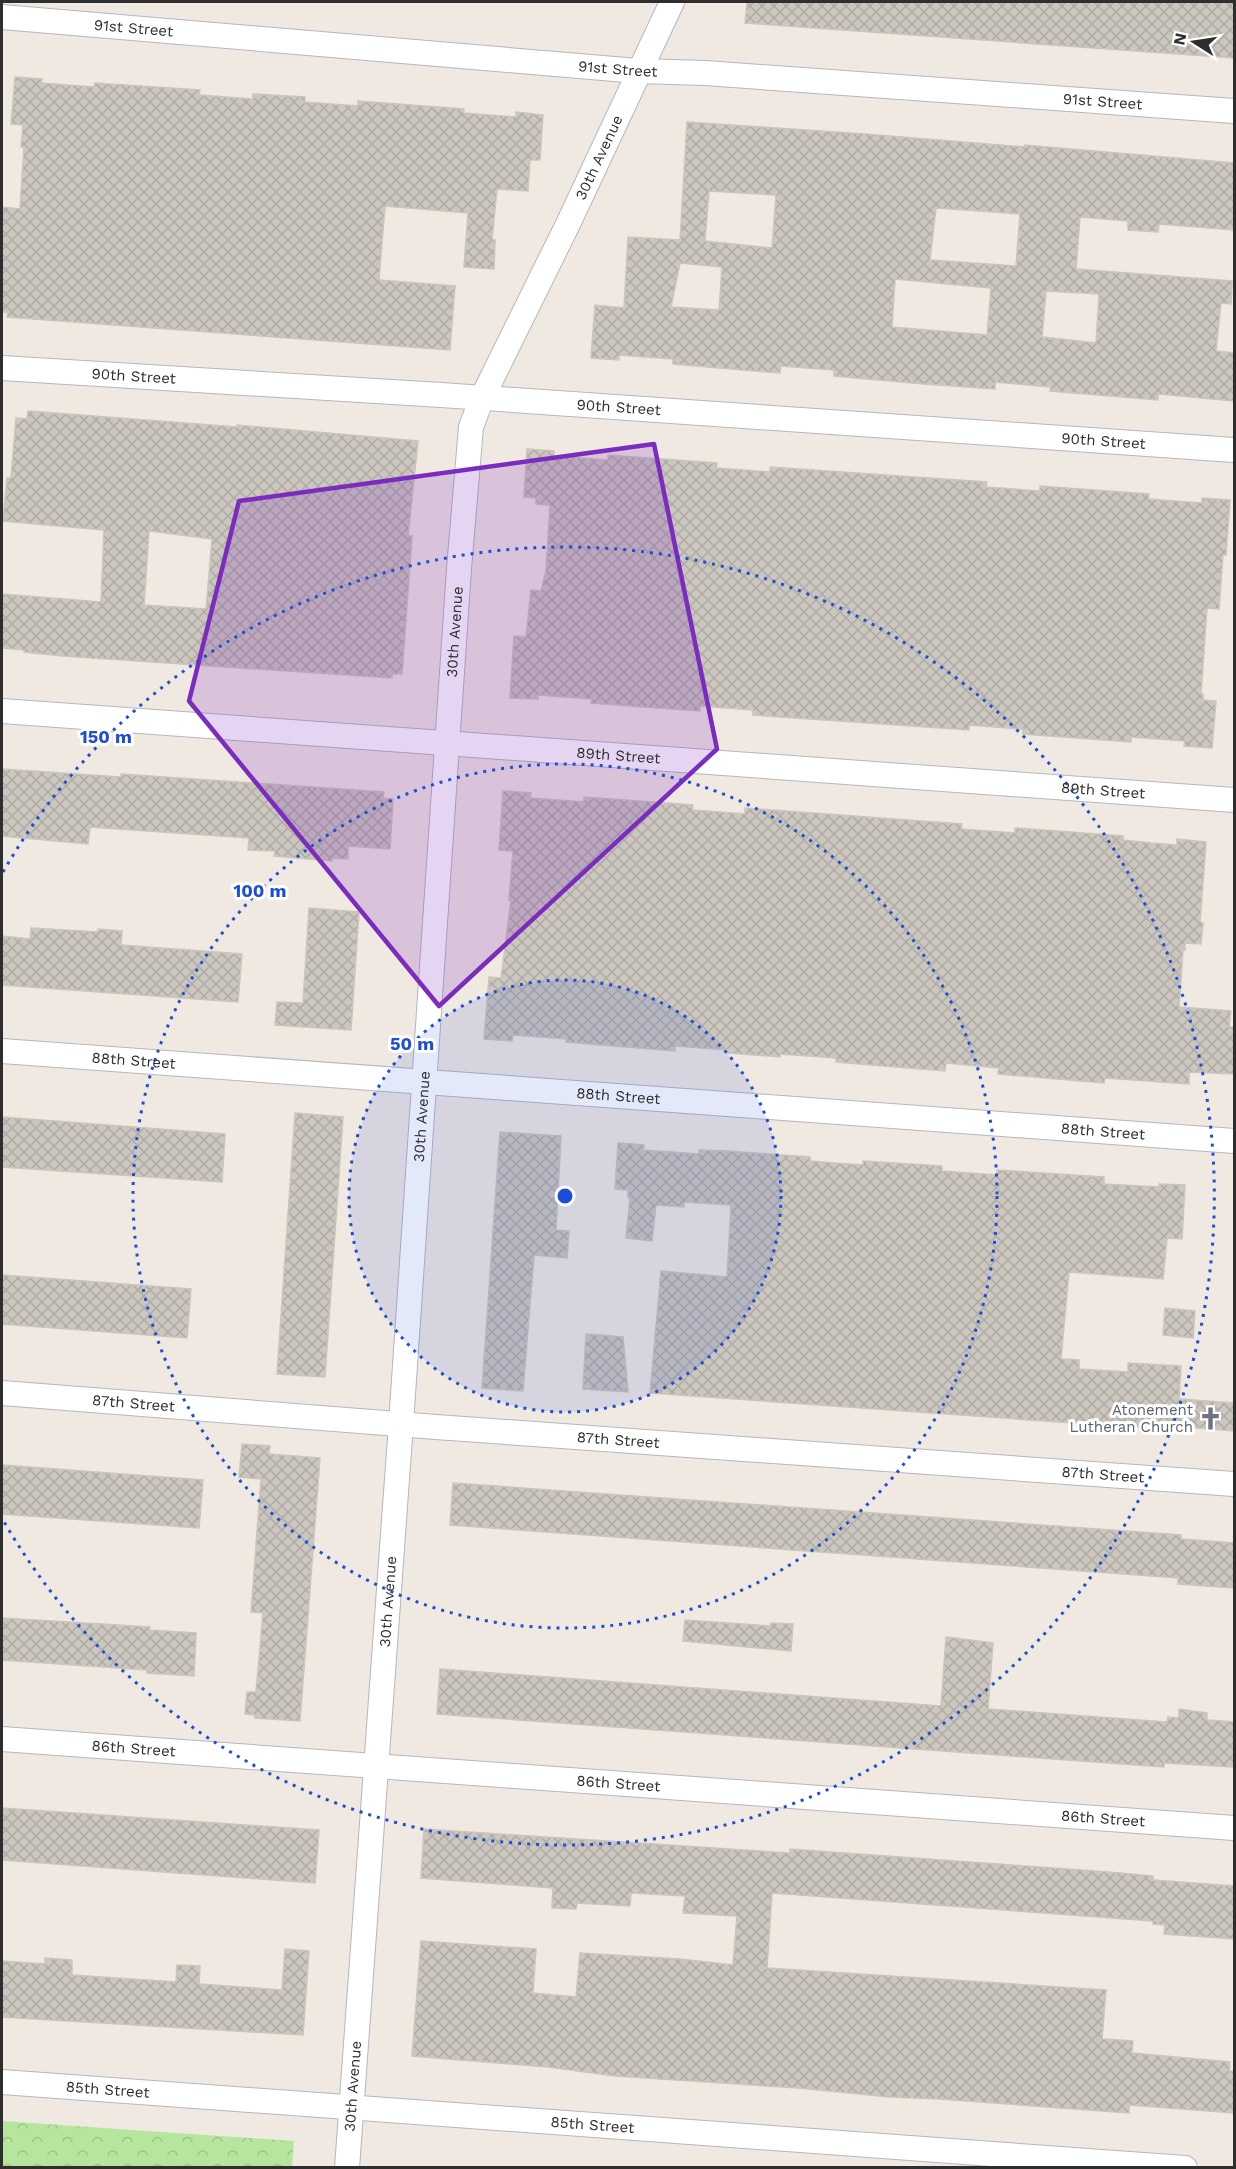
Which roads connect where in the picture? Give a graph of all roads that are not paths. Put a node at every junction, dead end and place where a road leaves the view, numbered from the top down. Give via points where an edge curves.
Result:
1 (672, 2) edge
2 (2, 17) edge
3 (638, 72) junction
4 (1234, 111) edge
5 (2, 368) edge
6 (482, 398) junction
7 (1234, 450) edge
8 (2, 711) edge
9 (447, 743) junction
10 (1234, 800) edge
11 (2, 1051) edge
12 (424, 1082) junction
13 (1234, 1141) edge
14 (2, 1393) edge
15 (401, 1424) junction
16 (1234, 1484) edge
17 (2, 1739) edge
18 (376, 1766) junction
19 (1234, 1828) edge
20 (2, 2082) edge
21 (351, 2108) junction
22 (347, 2168) edge
23 (1185, 2168) edge

1 - 3 street, 30th Avenue
2 - 3 street, 91st Street
3 - 4 street, 91st Street via 705,73
3 - 6 street, 30th Avenue
5 - 6 street, 90th Street
6 - 7 street, 90th Street
6 - 9 street, 30th Avenue via 471,427
8 - 9 street, 89th Street
9 - 10 street, 89th Street
9 - 12 street, 30th Avenue
11 - 12 street, 88th Street
12 - 13 street, 88th Street
12 - 15 street, 30th Avenue
14 - 15 street, 87th Street
15 - 16 street, 87th Street
15 - 18 street, 30th Avenue
17 - 18 street, 86th Street
18 - 19 street, 86th Street
18 - 21 street, 30th Avenue
20 - 21 street, 85th Street
21 - 22 street, 30th Avenue
21 - 23 street, 85th Street

